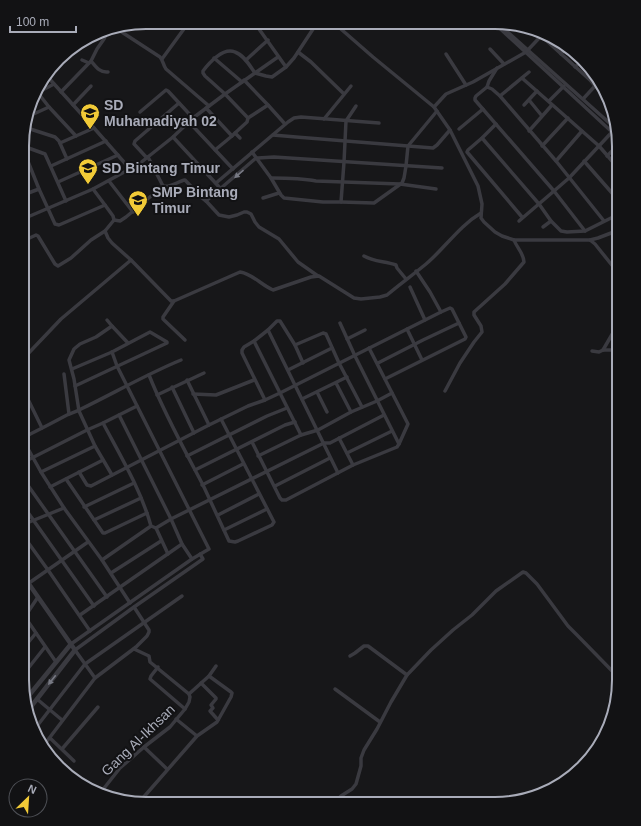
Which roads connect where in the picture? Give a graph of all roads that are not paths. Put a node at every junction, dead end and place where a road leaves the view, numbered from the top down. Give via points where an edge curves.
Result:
1 (184, 29) edge
2 (259, 29) edge
3 (313, 29) edge
4 (341, 29) edge
5 (502, 29) edge
6 (504, 30) edge
7 (121, 32) edge
8 (105, 36) edge
9 (538, 37) edge
10 (268, 40) junction
11 (549, 42) edge
12 (490, 49) dead end
13 (527, 51) junction
14 (563, 51) edge
15 (298, 52) junction
16 (446, 54) dead end
17 (561, 54) junction
18 (278, 57) junction
19 (214, 58) junction
20 (162, 59) junction
21 (82, 60) dead end
22 (246, 60) junction
23 (90, 62) junction
24 (504, 64) junction
25 (578, 64) edge
26 (286, 67) junction
27 (575, 67) junction
28 (497, 68) junction
29 (108, 72) dead end
30 (529, 72) dead end
31 (256, 73) junction
32 (522, 78) junction
33 (50, 80) edge
34 (590, 80) joint
35 (243, 81) junction
36 (54, 84) junction
37 (466, 85) junction
38 (91, 86) dead end
39 (351, 86) dead end
40 (487, 86) junction
41 (564, 86) junction
42 (595, 86) joint
43 (44, 89) edge
44 (537, 91) junction
45 (60, 92) junction
46 (225, 94) junction
47 (344, 94) junction
48 (500, 96) junction
49 (40, 97) edge
50 (583, 99) junction
51 (529, 100) junction
52 (549, 101) junction
53 (179, 103) junction
54 (73, 105) junction
55 (268, 105) junction
56 (524, 105) dead end
57 (552, 105) junction
58 (356, 106) dead end
59 (49, 107) junction
60 (208, 107) junction
61 (434, 107) junction
62 (483, 109) junction
63 (438, 111) junction
64 (140, 112) dead end
65 (33, 114) edge
66 (542, 116) junction
67 (194, 118) junction
68 (248, 118) junction
69 (568, 118) junction
70 (324, 119) junction
71 (346, 121) junction
72 (189, 122) junction
73 (379, 123) dead end
74 (285, 124) junction
75 (496, 124) junction
76 (610, 126) edge
77 (610, 127) edge
78 (94, 128) junction
79 (30, 129) edge
80 (459, 129) dead end
81 (450, 130) junction
82 (529, 131) junction
83 (582, 131) junction
84 (611, 133) edge
85 (233, 134) junction
86 (273, 135) junction
87 (76, 136) junction
88 (173, 137) junction
89 (240, 138) dead end
90 (482, 138) junction
91 (106, 141) junction
92 (344, 141) junction
93 (60, 143) junction
94 (408, 146) junction
95 (542, 146) junction
96 (599, 146) junction
97 (29, 150) edge
98 (215, 150) junction
99 (612, 151) edge
100 (252, 152) junction
101 (118, 155) junction
102 (608, 156) junction
103 (147, 157) junction
104 (256, 158) junction
105 (67, 159) junction
106 (556, 160) junction
107 (584, 161) junction
108 (612, 161) edge
109 (344, 162) junction
110 (29, 163) edge
111 (50, 166) junction
112 (406, 166) junction
113 (442, 168) dead end
114 (130, 169) junction
115 (232, 170) junction
116 (271, 178) junction
117 (569, 178) junction
118 (109, 181) junction
119 (58, 182) junction
120 (343, 182) junction
121 (216, 184) junction
122 (400, 184) junction
123 (163, 186) junction
124 (39, 189) junction
125 (93, 189) junction
126 (221, 189) junction
127 (436, 189) dead end
128 (554, 191) junction
129 (29, 193) edge
130 (279, 193) junction
131 (612, 193) edge
132 (263, 198) dead end
133 (66, 201) junction
134 (206, 201) junction
135 (341, 202) junction
136 (539, 204) junction
137 (105, 205) junction
138 (48, 208) junction
139 (133, 212) junction
140 (481, 213) junction
141 (29, 216) edge
142 (522, 217) junction
143 (612, 217) edge
144 (114, 220) junction
145 (519, 221) dead end
146 (551, 221) junction
147 (604, 221) junction
148 (543, 226) dead end
149 (585, 231) junction
150 (105, 232) junction
151 (612, 233) edge
152 (29, 238) edge
153 (514, 240) junction
154 (590, 240) junction
155 (364, 256) dead end
156 (131, 260) junction
157 (612, 265) edge
158 (416, 272) junction
159 (318, 276) junction
160 (406, 279) junction
161 (410, 287) dead end
162 (174, 301) junction
163 (441, 312) junction
164 (107, 320) dead end
165 (425, 320) junction
166 (340, 323) dead end
167 (459, 323) junction
168 (112, 326) junction
169 (407, 329) junction
170 (268, 330) junction
171 (365, 330) dead end
172 (612, 334) edge
173 (347, 339) junction
174 (185, 340) dead end
175 (254, 341) junction
176 (128, 343) junction
177 (415, 344) junction
178 (295, 346) junction
179 (332, 348) junction
180 (369, 348) junction
181 (603, 350) junction
182 (612, 350) edge
183 (592, 351) dead end
184 (112, 352) junction
185 (29, 353) edge
186 (355, 356) junction
187 (181, 360) dead end
188 (422, 360) junction
189 (303, 362) junction
190 (339, 363) junction
191 (378, 363) junction
192 (117, 366) junction
193 (72, 369) junction
194 (288, 370) junction
195 (204, 373) dead end
196 (64, 374) dead end
197 (149, 375) junction
198 (347, 377) junction
199 (385, 378) junction
200 (187, 380) junction
201 (254, 380) junction
202 (336, 383) junction
203 (127, 385) junction
204 (295, 385) junction
205 (75, 386) junction
206 (172, 388) junction
207 (445, 391) dead end
208 (317, 392) junction
209 (280, 393) junction
210 (392, 393) junction
211 (156, 394) junction
212 (193, 394) junction
213 (302, 399) junction
214 (265, 400) junction
215 (29, 401) edge
216 (377, 401) junction
217 (137, 406) junction
218 (362, 407) junction
219 (287, 408) junction
220 (79, 411) junction
221 (327, 412) dead end
222 (351, 412) junction
223 (69, 414) junction
224 (119, 415) junction
225 (384, 416) junction
226 (221, 419) junction
227 (295, 422) junction
228 (104, 423) junction
229 (209, 425) junction
230 (42, 428) junction
231 (87, 430) junction
232 (318, 430) junction
233 (392, 430) junction
234 (194, 433) junction
235 (29, 435) edge
236 (229, 435) junction
237 (301, 435) junction
238 (339, 438) junction
239 (179, 440) junction
240 (252, 442) junction
241 (324, 443) junction
242 (399, 444) junction
243 (95, 446) junction
244 (29, 450) edge
245 (236, 450) junction
246 (159, 451) junction
247 (347, 454) junction
248 (187, 456) junction
249 (258, 456) junction
250 (33, 457) junction
251 (330, 458) junction
252 (29, 459) edge
253 (103, 460) junction
254 (141, 460) junction
255 (243, 464) junction
256 (353, 465) junction
257 (127, 468) junction
258 (195, 470) junction
259 (266, 471) junction
260 (41, 472) junction
261 (79, 472) junction
262 (338, 473) junction
263 (112, 475) junction
264 (66, 479) junction
265 (251, 479) junction
266 (134, 482) junction
267 (202, 485) junction
268 (29, 486) edge
269 (274, 486) junction
270 (50, 487) junction
271 (259, 494) junction
272 (141, 498) junction
273 (210, 500) junction
274 (84, 507) junction
275 (64, 508) junction
276 (267, 509) junction
277 (189, 510) junction
278 (29, 513) edge
279 (147, 513) junction
280 (49, 515) junction
281 (218, 515) junction
282 (171, 519) junction
283 (34, 520) junction
284 (94, 520) junction
285 (29, 522) edge
286 (151, 526) junction
287 (156, 528) junction
288 (224, 530) junction
289 (161, 541) junction
290 (88, 542) junction
291 (29, 544) edge
292 (182, 544) junction
293 (75, 552) junction
294 (168, 554) junction
295 (200, 554) junction
296 (192, 559) junction
297 (102, 560) junction
298 (62, 561) junction
299 (48, 570) junction
300 (111, 573) junction
301 (29, 583) joint
302 (120, 588) junction
303 (182, 596) dead end
304 (38, 597) junction
305 (107, 597) junction
306 (130, 603) junction
307 (94, 606) junction
308 (134, 607) junction
309 (29, 611) edge
310 (80, 616) junction
311 (29, 623) edge
312 (144, 623) junction
313 (90, 631) junction
314 (36, 633) junction
315 (29, 642) edge
316 (71, 644) junction
317 (45, 647) junction
318 (134, 649) junction
319 (75, 650) junction
320 (350, 656) dead end
321 (56, 662) junction
322 (86, 664) junction
323 (216, 666) dead end
324 (29, 667) edge
325 (158, 668) junction
326 (612, 671) edge
327 (407, 675) junction
328 (209, 676) junction
329 (95, 678) junction
330 (201, 683) junction
331 (335, 689) dead end
332 (30, 694) edge
333 (189, 694) junction
334 (37, 699) junction
335 (32, 705) edge
336 (98, 706) dead end
337 (185, 709) junction
338 (50, 710) junction
339 (62, 720) junction
340 (176, 720) junction
341 (218, 720) junction
342 (380, 722) junction
343 (38, 725) edge
344 (196, 736) junction
345 (50, 738) junction
346 (47, 742) edge
347 (144, 747) junction
348 (62, 750) junction
349 (74, 761) dead end
350 (167, 770) junction
351 (103, 789) edge
352 (144, 797) edge
353 (340, 797) edge

1 - 20 street
2 - 10 street
3 - 15 street
4 - 61 street
5 - 13 street
6 - 13 street
7 - 20 street
8 - 23 street
9 - 13 street
10 - 18 street
10 - 22 street
11 - 17 street
12 - 24 street
13 - 24 street
13 - 41 street
13 - 50 street
14 - 17 street
15 - 26 street
15 - 47 street
16 - 37 street
17 - 27 street
18 - 26 street
18 - 31 street
19 - 22 street via 232,51
19 - 35 street
19 - 46 street via 203,73
20 - 60 street via 166,69
21 - 23 street
22 - 31 street
23 - 29 street via 101,71
23 - 45 street
24 - 28 street
25 - 27 street
26 - 31 street via 273,77
27 - 34 street
28 - 37 street
28 - 40 street
30 - 32 street
31 - 35 street
32 - 44 street
32 - 48 street
33 - 36 street
34 - 42 street
35 - 46 street
35 - 55 street
36 - 43 street
36 - 45 street
37 - 61 street via 446,94
38 - 54 street
39 - 47 street
40 - 48 street
40 - 62 street via 474,99
41 - 52 street
41 - 77 street
42 - 50 street
44 - 51 street
44 - 52 street
45 - 54 street
46 - 60 street
46 - 68 street
47 - 70 street
48 - 82 street
49 - 59 street
50 - 76 street
51 - 56 street
51 - 66 street
52 - 57 street
53 - 64 street via 166,90
53 - 67 street
53 - 103 street via 135,141 134,144
54 - 78 street
55 - 68 street
55 - 74 street
57 - 66 street
57 - 69 street
58 - 71 street
59 - 65 street
59 - 87 street
60 - 67 street
60 - 85 street
61 - 63 street
62 - 75 street
62 - 80 street
63 - 81 street
63 - 94 street
66 - 82 street
67 - 72 street
68 - 85 street via 247,122
69 - 83 street
69 - 95 street
70 - 71 street
70 - 74 street via 297,117
71 - 73 street
71 - 92 street
72 - 88 street
72 - 98 street
74 - 86 street
75 - 90 street
75 - 128 street
78 - 87 street
78 - 91 street
79 - 93 street via 55,137
81 - 94 street via 434,147
81 - 140 street via 478,186
82 - 95 street
83 - 96 street
83 - 106 street
84 - 96 street
85 - 89 street
85 - 98 street
86 - 92 street
86 - 100 street
87 - 93 street
88 - 103 street
88 - 121 street
90 - 136 street
90 - 142 street via 468,150 468,153
91 - 101 street
91 - 105 street
92 - 94 street
92 - 109 street
93 - 105 street
94 - 112 street
95 - 106 street
96 - 102 street
96 - 107 street
97 - 111 street via 45,154
98 - 115 street
99 - 102 street
100 - 104 street
100 - 115 street
101 - 114 street
101 - 119 street
102 - 108 street
103 - 114 street
103 - 123 street
104 - 109 street
104 - 116 street
104 -> 126 street
105 - 111 street
106 - 117 street
107 - 117 street
107 - 131 street
109 - 112 street
109 - 120 street
110 - 124 street
111 - 119 street
112 - 113 street
112 - 122 street
114 - 118 street
115 - 121 street
116 - 120 street
116 - 130 street
117 - 128 street
117 - 147 street
118 - 125 street
118 - 139 street
119 - 133 street
120 - 122 street
120 - 135 street
121 - 126 street
122 - 127 street
122 - 135 street via 374,203
123 - 134 street via 186,180
123 - 139 street
124 - 129 street
124 - 138 street
125 - 133 street
125 - 137 street
126 - 134 street
128 - 136 street
128 - 149 street
130 - 132 street
130 - 135 street via 284,198
133 - 138 street
134 - 159 street via 222,216 250,213 259,227 279,239 298,262
136 - 142 street
136 - 146 street
137 - 138 street via 59,225 54,223
137 - 144 street
138 - 141 street
139 - 144 street via 122,220
140 - 153 street via 482,219 493,230
140 - 158 street
142 - 145 street
143 - 147 street
144 - 150 street
146 - 148 street
146 - 149 street via 564,232
147 - 149 street
150 - 152 street via 58,266 54,264 38,236
150 - 156 street via 110,241
151 - 154 street
153 - 154 street
153 - 207 street via 525,260 505,284 474,312 482,332 460,363
154 - 157 street
155 - 160 street via 396,265
156 - 162 street via 170,301
156 - 185 street via 60,319
158 - 160 street
158 - 163 street
159 - 160 street via 351,297 361,299 387,295
159 - 162 street via 273,290 249,274 239,272
161 - 165 street
162 - 174 street via 163,319
163 - 165 street
163 - 167 street via 451,308
164 - 168 street
165 - 169 street
166 - 173 street
167 - 177 street
167 - 188 street via 465,339
168 - 176 street
168 - 193 street via 76,347 69,360
169 - 177 street
169 - 180 street
170 - 175 street
170 - 178 street via 280,321
170 - 194 street
171 - 173 street
172 - 181 street
173 - 186 street
175 - 201 street via 241,352
175 - 209 street
176 - 184 street
176 - 192 street via 151,332 167,342
177 - 188 street
177 - 191 street
178 - 179 street via 323,333 326,334
178 - 189 street
179 - 189 street
179 - 190 street
180 - 186 street
180 - 191 street
181 - 182 street
181 - 183 street
184 - 192 street
184 - 193 street
186 - 190 street
186 - 216 street
187 - 197 street
188 - 199 street
189 - 194 street
190 - 198 street
190 - 204 street
191 - 199 street
192 - 203 street
192 - 205 street
193 - 205 street
194 - 204 street
195 - 200 street
196 - 223 street
197 - 203 street
197 - 211 street
198 - 202 street
198 - 218 street
199 - 210 street
200 - 206 street
200 - 212 street
201 - 212 street via 216,395
201 - 214 street
202 - 208 street
202 - 222 street
203 - 217 street
203 - 220 street
204 - 209 street
204 - 213 street
205 - 220 street
206 - 211 street
206 - 234 street
208 - 213 street
208 - 221 street
209 - 214 street
209 - 219 street
210 - 216 street
210 - 242 street via 408,424
211 - 239 street
212 - 229 street
213 - 232 street
214 - 226 street
215 - 230 street
216 - 218 street
216 - 225 street
217 - 224 street
217 - 246 street
218 - 222 street
219 - 227 street
219 - 236 street
220 - 223 street
220 - 231 street
222 - 232 street
223 - 230 street
224 - 228 street
224 - 254 street
225 - 233 street
225 - 238 street
226 - 229 street
226 - 236 street
227 - 237 street
227 - 240 street
228 - 231 street
228 - 257 street
229 - 234 street
230 - 235 street
231 - 243 street
231 - 250 street
232 - 237 street
232 - 241 street
233 - 242 street
233 - 247 street
234 - 239 street
236 - 245 street
236 - 248 street
237 - 249 street
238 - 241 street
238 - 247 street
239 - 246 street
239 - 248 street
240 - 245 street
240 - 249 street
241 - 251 street
241 - 259 street
242 - 256 street
243 - 253 street
243 - 260 street
244 - 250 street
245 - 255 street
245 - 258 street
246 - 254 street
246 - 277 street
247 - 256 street
248 - 258 street
249 - 259 street
250 - 252 street
250 - 260 street
251 - 262 street
251 - 269 street
253 - 261 street
253 - 263 street
254 - 257 street
254 - 282 street
255 - 265 street
255 - 267 street
256 - 262 street
257 - 263 street
257 - 266 street
258 - 267 street
259 - 265 street
259 - 269 street
260 - 270 street
261 - 263 street via 90,486
261 - 264 street
262 - 269 street via 286,500 280,498
264 - 270 street
264 - 274 street
265 - 271 street
265 - 273 street
266 - 272 street
266 - 274 street
267 - 273 street
268 - 280 street
270 - 275 street
271 - 276 street
271 - 281 street
272 - 279 street
272 - 284 street
273 - 277 street
273 - 281 street
274 - 284 street
275 - 280 street
275 - 290 street
276 - 288 street
276 - 288 street via 274,522 272,525 236,542 229,541
277 - 282 street
277 - 295 street via 209,549
278 - 283 street
279 - 284 street via 105,533
279 - 286 street
280 - 283 street
280 - 293 street
281 - 288 street
282 - 287 street
282 - 292 street
283 - 285 street
283 - 298 street
286 - 287 street
286 - 297 street
287 - 289 street
289 - 294 street
289 - 300 street
290 - 293 street
290 - 297 street
291 - 299 street
292 - 294 street
292 - 296 street
293 - 298 street
293 - 305 street
294 - 302 street
295 - 296 street
295 - 308 street via 203,559
296 - 306 street
297 - 300 street
298 - 299 street
298 - 307 street
299 - 301 street
299 - 310 street
300 - 302 street
301 - 304 street
302 - 305 street
302 - 306 street
303 - 312 street
304 - 309 street
304 - 316 street
305 - 307 street
306 - 313 street
307 - 310 street
308 - 312 street
308 - 319 street
310 - 313 street
311 - 314 street
312 - 318 street via 149,630 148,634
312 - 322 street
313 - 316 street
314 - 315 street
314 - 317 street
316 - 319 street
316 - 321 street
317 - 321 street
317 - 324 street
318 - 325 street via 149,656 150,661
318 - 329 street
319 - 322 street
319 -> 334 street
320 - 327 street via 368,646
321 - 332 street
322 - 329 street
322 - 338 street
323 - 328 street, Gang Al-Ikhsan
325 - 333 street
325 - 337 street via 150,678
326 - 327 street via 572,630 537,584 522,572 496,591
327 - 342 street
328 - 330 street, Gang Al-Ikhsan
328 - 341 street via 232,693
329 - 339 street
330 - 333 street, Gang Al-Ikhsan
330 - 341 street via 216,698 210,706 213,708 210,711
331 - 342 street
333 - 337 street, Gang Al-Ikhsan via 189,702
334 - 335 street
334 - 338 street
336 - 348 street
337 - 340 street, Gang Al-Ikhsan
338 - 339 street
338 - 343 street
339 - 345 street
340 - 344 street
340 - 347 street, Gang Al-Ikhsan via 169,729
341 - 344 street
342 - 353 street via 362,754 356,784
344 - 350 street
345 - 346 street
345 - 348 street
347 - 350 street
347 - 351 street, Gang Al-Ikhsan via 120,768
348 - 349 street
350 - 352 street

